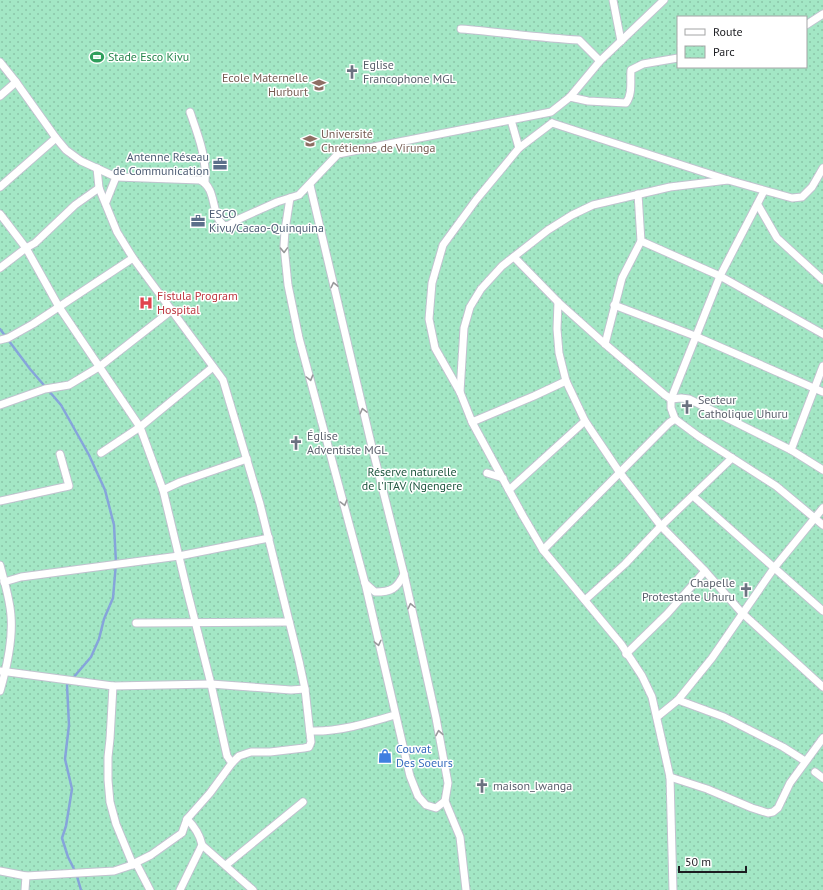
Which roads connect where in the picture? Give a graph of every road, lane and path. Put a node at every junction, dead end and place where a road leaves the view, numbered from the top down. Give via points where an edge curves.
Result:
1 (613, 0) edge
2 (664, 0) edge
3 (823, 14) edge
4 (807, 23) edge
5 (461, 29) dead end
6 (621, 41) junction
7 (677, 58) edge
8 (600, 61) junction
9 (0, 62) edge
10 (16, 82) junction
11 (0, 96) edge
12 (570, 97) junction
13 (190, 112) dead end
14 (551, 112) junction
15 (511, 120) junction
16 (552, 123) junction
17 (56, 138) junction
18 (519, 148) junction
19 (97, 168) junction
20 (823, 168) edge
21 (116, 177) junction
22 (728, 180) junction
23 (205, 182) junction
24 (310, 185) junction
25 (0, 187) edge
26 (99, 188) junction
27 (764, 191) junction
28 (638, 194) junction
29 (290, 198) junction
30 (106, 202) junction
31 (758, 205) junction
32 (0, 214) edge
33 (641, 241) junction
34 (26, 248) junction
35 (514, 257) junction
36 (133, 258) junction
37 (0, 268) edge
38 (720, 276) junction
39 (823, 280) edge
40 (558, 302) junction
41 (614, 305) junction
42 (59, 307) junction
43 (172, 310) junction
44 (823, 334) edge
45 (695, 336) junction
46 (0, 340) edge
47 (605, 344) junction
48 (823, 366) edge
49 (99, 367) junction
50 (213, 367) junction
51 (566, 381) junction
52 (814, 388) junction
53 (460, 392) junction
54 (823, 392) edge
55 (671, 399) junction
56 (0, 406) edge
57 (675, 419) junction
58 (585, 421) junction
59 (472, 422) junction
60 (140, 427) junction
61 (791, 450) junction
62 (101, 453) dead end
63 (60, 454) dead end
64 (732, 458) junction
65 (247, 459) junction
66 (823, 470) edge
67 (487, 473) dead end
68 (620, 473) junction
69 (503, 478) junction
70 (163, 490) junction
71 (509, 490) junction
72 (693, 496) junction
73 (0, 501) edge
74 (823, 508) edge
75 (814, 519) junction
76 (823, 525) edge
77 (661, 526) junction
78 (269, 538) junction
79 (543, 550) junction
80 (179, 556) junction
81 (0, 565) edge
82 (774, 568) junction
83 (705, 572) junction
84 (404, 574) junction
85 (4, 582) junction
86 (365, 583) junction
87 (585, 600) junction
88 (823, 611) edge
89 (742, 613) junction
90 (136, 622) dead end
91 (195, 622) junction
92 (289, 622) junction
93 (626, 654) junction
94 (3, 672) edge
95 (211, 684) junction
96 (113, 686) junction
97 (823, 687) edge
98 (304, 689) junction
99 (0, 691) edge
100 (678, 700) junction
101 (395, 715) junction
102 (657, 717) junction
103 (310, 731) junction
104 (823, 738) edge
105 (805, 761) junction
106 (232, 763) junction
107 (815, 772) dead end
108 (670, 777) junction
109 (823, 778) edge
110 (445, 801) junction
111 (303, 802) dead end
112 (187, 819) junction
113 (202, 844) junction
114 (134, 864) junction
115 (226, 865) junction
116 (0, 871) edge
117 (26, 876) junction
118 (25, 890) edge
119 (150, 890) edge
120 (180, 890) edge
121 (253, 890) edge
122 (466, 890) edge
123 (673, 890) edge

1 - 6 street
2 - 6 street
3 - 4 street
5 - 8 street via 579,40
6 - 8 street
7 - 12 street via 643,64 631,70 629,100 626,103 588,101
8 - 12 street
9 - 10 street
10 - 11 street
10 - 17 street
12 - 14 street
13 - 23 street via 206,169
14 - 15 street
14 - 16 street
15 - 18 street
15 - 24 street via 338,154
16 - 18 street
16 - 22 street
17 - 19 street via 76,158
17 - 25 street
18 - 53 street via 443,245 432,283 429,319 435,348
19 - 21 street
19 - 26 street
20 - 27 street via 812,187 802,197 792,198
21 - 23 street
21 - 30 street
22 - 27 street
22 - 28 street
23 - 29 street via 212,194 218,219 224,226
24 - 29 street via 299,195
84 -> 24 street
26 - 30 street
26 - 34 street via 75,204 35,243
27 - 31 street
28 - 33 street
28 - 35 street via 593,205 572,215
29 -> 86 street via 284,246 288,285 299,338
30 - 36 street via 117,232
31 - 38 street
31 - 39 street via 777,238
32 - 34 street
33 - 38 street
33 - 41 street via 622,278
34 - 37 street
34 - 42 street
35 - 40 street
35 - 53 street via 502,266 470,306 464,328
36 - 42 street
36 - 43 street
38 - 44 street
38 - 45 street
40 - 47 street
40 - 51 street via 559,353
41 - 45 street
41 - 47 street
42 - 46 street via 8,338
42 - 49 street
43 - 49 street
43 - 50 street
45 - 52 street
45 - 55 street
47 - 55 street
48 - 52 street
49 - 56 street via 70,385 45,389
49 - 60 street
50 - 60 street
50 - 65 street via 223,380
51 - 58 street
51 - 59 street
52 - 54 street
52 - 61 street
53 - 59 street
55 - 57 street
55 - 61 street via 689,399
57 - 64 street
57 - 68 street
58 - 68 street
58 - 71 street
59 - 69 street
60 - 62 street
60 - 70 street
61 - 66 street
63 - 73 street via 69,486
64 - 72 street
64 - 75 street via 776,486
65 - 70 street
65 - 78 street
67 - 69 street
68 - 77 street
68 - 79 street
69 - 71 street
70 - 80 street
71 - 79 street
72 - 77 street
72 - 82 street
74 - 75 street
75 - 76 street
75 - 82 street
77 - 83 street
77 - 87 street via 625,564
78 - 80 street
78 - 92 street
79 - 87 street
80 - 85 street via 60,571
80 - 91 street
81 - 85 street
82 - 88 street
82 - 89 street
83 - 89 street
83 - 93 street
84 - 86 street via 396,588 386,592 375,592
110 -> 84 street via 447,776
85 - 94 street via 11,616 11,643
86 -> 101 street
87 - 93 street via 621,644
89 - 97 street
89 - 100 street via 712,658
90 - 91 street
91 - 92 street
91 - 95 street
92 - 98 street
93 - 102 street via 642,676 652,697
94 - 96 street
94 - 99 street
95 - 96 street
95 - 98 street
95 - 106 street via 226,756
96 - 114 street via 108,757 110,802 116,824
98 - 103 street
100 - 102 street
100 - 105 street via 730,720
101 - 103 street via 348,728 323,732
101 - 110 street via 410,776 418,796 426,806 436,808
102 - 108 street
103 - 106 street via 309,746 276,752 251,752 239,756
104 - 105 street
105 - 108 street via 790,783 778,808 768,813
106 - 112 street
107 - 109 street
108 - 123 street
110 - 122 street via 460,837
111 - 115 street
112 - 113 street via 194,826
112 - 114 street via 182,833 151,856
113 - 115 street
113 - 120 street
114 - 117 street via 114,871
114 - 119 street
115 - 121 street
116 - 117 street
117 - 118 street

